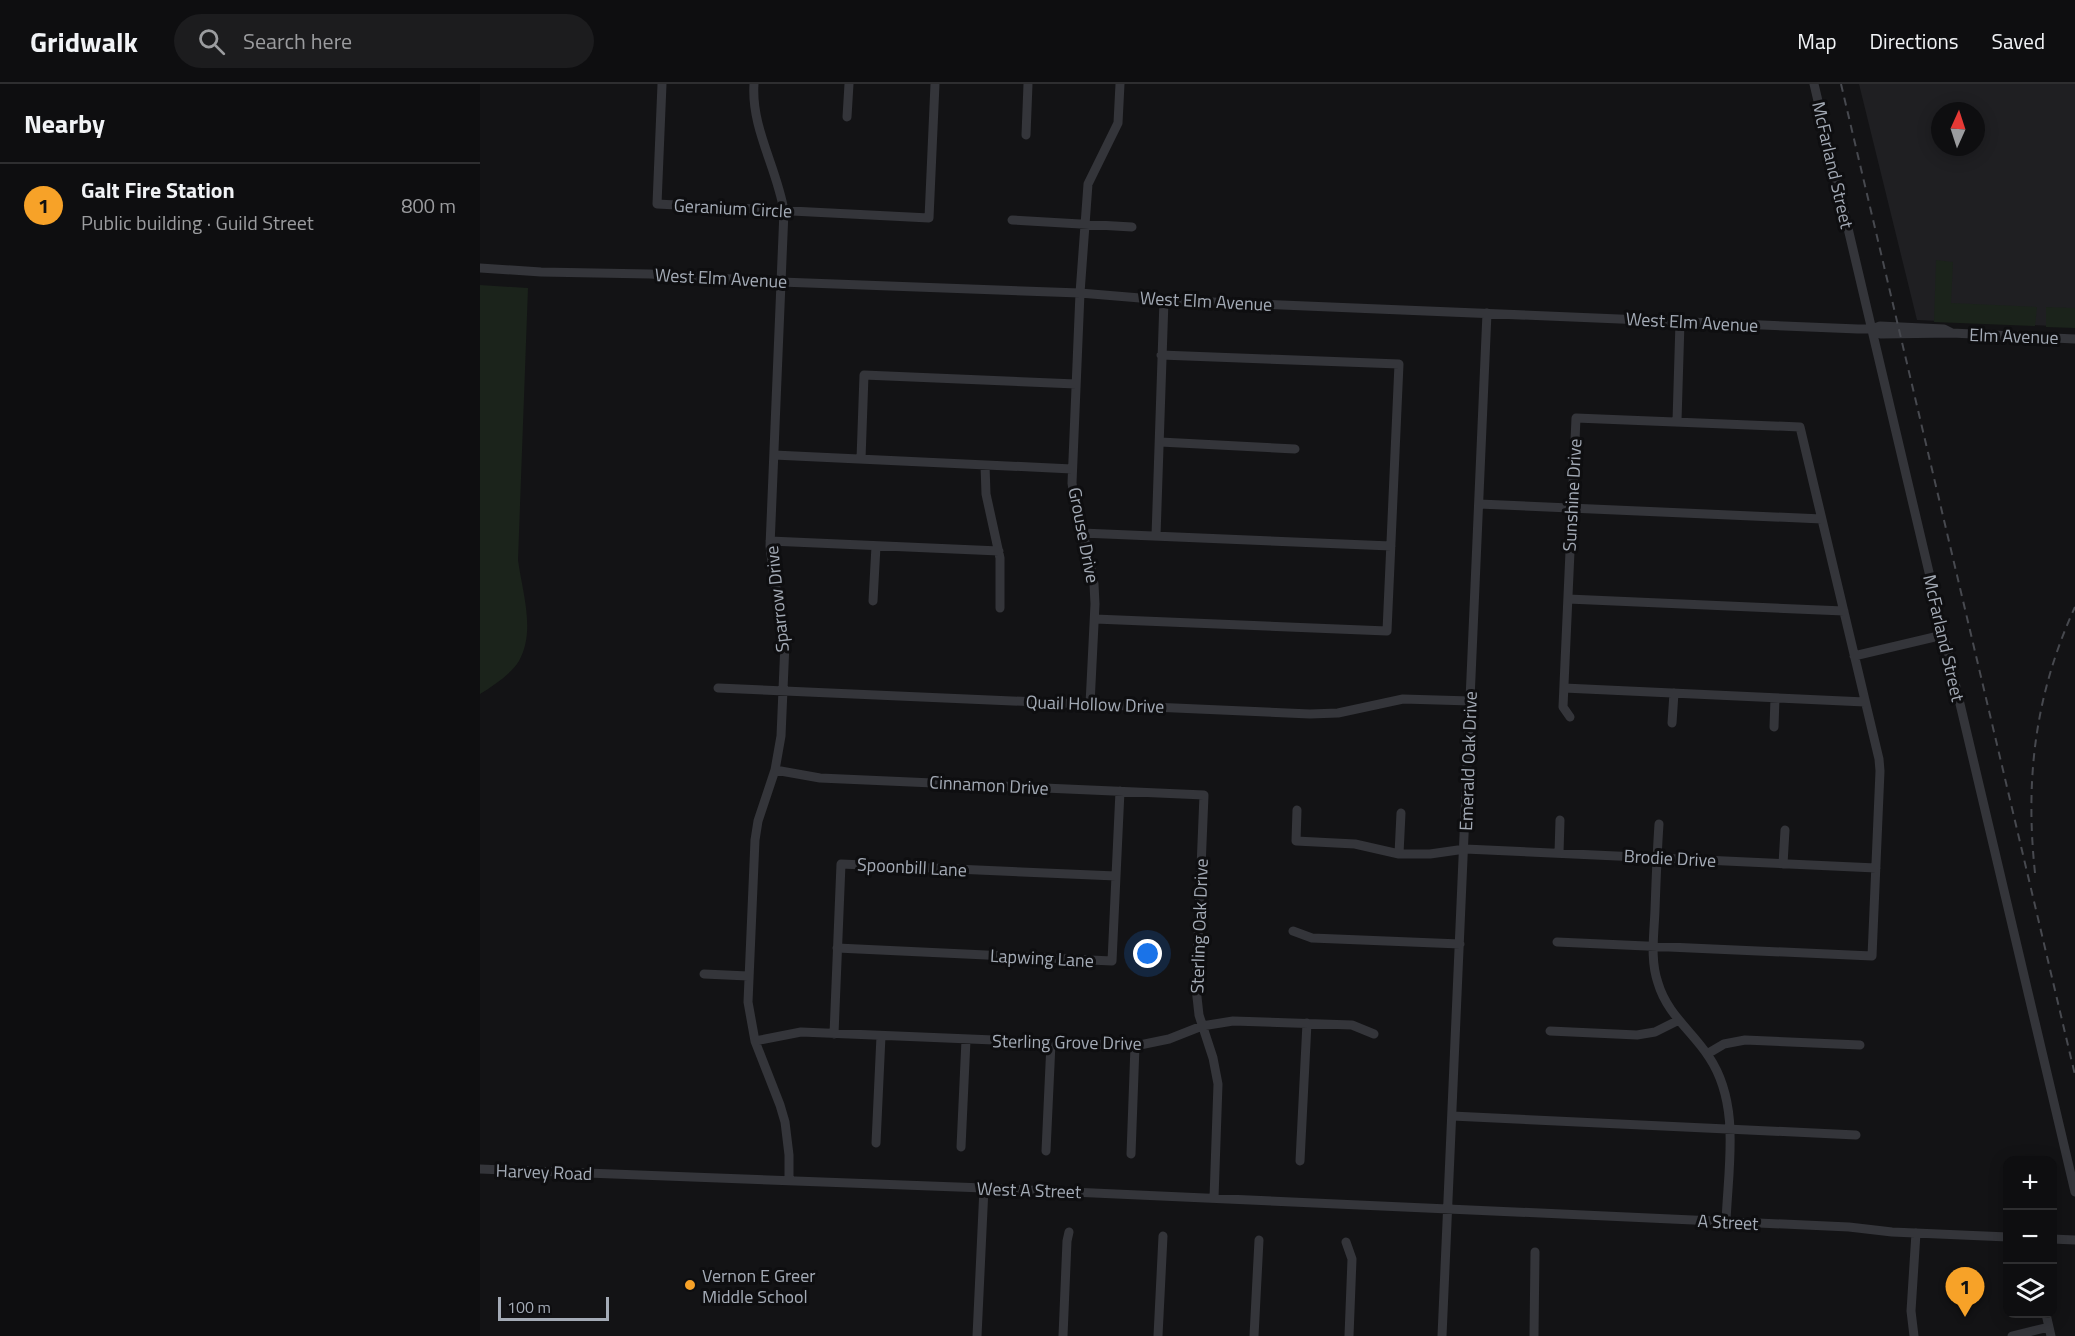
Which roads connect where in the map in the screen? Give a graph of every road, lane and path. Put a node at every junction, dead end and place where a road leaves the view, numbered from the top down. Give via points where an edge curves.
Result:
1 (662, 84) edge
2 (754, 84) edge
3 (849, 84) edge
4 (935, 84) edge
5 (1028, 84) edge
6 (1120, 84) edge
7 (1814, 84) edge
8 (847, 117) dead end
9 (1026, 135) dead end
10 (783, 211) junction
11 (1012, 220) dead end
12 (1085, 224) junction
13 (1132, 227) dead end
14 (480, 268) edge
15 (781, 282) junction
16 (1080, 293) junction
17 (1164, 300) junction
18 (1487, 313) junction
19 (1680, 322) junction
20 (1872, 329) junction
21 (1899, 330) joint
22 (2075, 339) edge
23 (1161, 355) junction
24 (1076, 384) junction
25 (1677, 421) junction
26 (1160, 442) junction
27 (1295, 448) dead end
28 (774, 455) junction
29 (861, 459) junction
30 (985, 465) junction
31 (1072, 469) junction
32 (1479, 504) junction
33 (1572, 508) junction
34 (1822, 519) junction
35 (1082, 533) junction
36 (1156, 536) junction
37 (770, 541) junction
38 (876, 546) junction
39 (1391, 546) junction
40 (999, 551) junction
41 (1568, 599) junction
42 (873, 601) dead end
43 (1000, 608) dead end
44 (1844, 611) junction
45 (1095, 619) junction
46 (1943, 634) junction
47 (1854, 656) junction
48 (718, 688) dead end
49 (1564, 688) junction
50 (783, 691) junction
51 (1674, 693) junction
52 (1775, 698) junction
53 (1471, 701) junction
54 (1865, 702) junction
55 (1090, 704) junction
56 (1570, 717) dead end
57 (1672, 723) dead end
58 (1774, 728) dead end
59 (775, 770) junction
60 (1120, 791) junction
61 (1204, 795) joint
62 (1298, 810) dead end
63 (1401, 813) dead end
64 (1560, 820) dead end
65 (1659, 824) dead end
66 (1785, 830) dead end
67 (1465, 849) junction
68 (1559, 853) junction
69 (1399, 854) junction
70 (1657, 858) junction
71 (1783, 864) junction
72 (1876, 868) junction
73 (1116, 876) junction
74 (1293, 931) dead end
75 (1557, 942) dead end
76 (1460, 944) junction
77 (1653, 946) junction
78 (837, 948) junction
79 (704, 974) dead end
80 (748, 976) junction
81 (1677, 1021) junction
82 (1307, 1023) junction
83 (1202, 1026) junction
84 (1550, 1031) dead end
85 (834, 1034) junction
86 (1374, 1035) dead end
87 (881, 1036) junction
88 (966, 1040) junction
89 (755, 1041) junction
90 (1051, 1043) junction
91 (1860, 1045) dead end
92 (1136, 1046) junction
93 (1707, 1054) junction
94 (1452, 1116) junction
95 (1730, 1129) junction
96 (1856, 1135) dead end
97 (876, 1143) dead end
98 (961, 1147) dead end
99 (1046, 1151) dead end
100 (1131, 1154) dead end
101 (1300, 1161) dead end
102 (480, 1169) edge
103 (609, 1175) joint
104 (789, 1179) junction
105 (984, 1188) junction
106 (2075, 1192) edge
107 (1214, 1198) junction
108 (1448, 1209) junction
109 (1726, 1222) junction
110 (1070, 1232) dead end
111 (1916, 1233) junction
112 (1163, 1236) dead end
113 (2003, 1237) edge
114 (2057, 1239) edge
115 (1259, 1240) dead end
116 (2075, 1240) edge
117 (1346, 1242) dead end
118 (1535, 1252) dead end
119 (2050, 1332) edge
120 (977, 1336) edge
121 (1063, 1336) edge
122 (1158, 1336) edge
123 (1254, 1336) edge
124 (1349, 1336) edge
125 (1442, 1336) edge
126 (1534, 1336) edge
127 (1914, 1336) edge
128 (2012, 1336) edge

1 - 10 street, Geranium Circle via 657,204
2 - 10 street, Sparrow Drive via 760,131
3 - 8 street
4 - 10 street, Geranium Circle via 929,218
5 - 9 street
6 - 12 street, Grouse Drive via 1118,123 1088,183
7 - 20 street, McFarland Street
10 - 15 street, Sparrow Drive
11 - 12 street
12 - 13 street
12 - 16 street, Grouse Drive
14 - 15 street, West Elm Avenue
15 - 16 street, West Elm Avenue
15 - 28 street, Sparrow Drive
16 - 17 street, West Elm Avenue
16 - 24 street, Grouse Drive
17 - 18 street, West Elm Avenue
17 - 23 street
18 - 19 street, West Elm Avenue
18 - 32 street, Emerald Oak Drive
19 - 20 street, West Elm Avenue
19 - 25 street
20 - 21 street, West Elm Avenue via 1881,334
20 - 46 street, McFarland Street
21 - 22 street, Elm Avenue
23 - 26 street
23 - 39 street via 1399,364
24 - 29 street via 864,375
24 - 31 street, Grouse Drive
25 - 33 street, Sunshine Drive via 1576,418
25 - 34 street, Sunshine Drive via 1800,427
26 - 27 street
26 - 36 street
28 - 29 street
28 - 37 street, Sparrow Drive
29 - 30 street
30 - 31 street
30 - 40 street via 986,494
31 - 35 street, Grouse Drive
32 - 33 street
32 - 53 street, Emerald Oak Drive
33 - 34 street
33 - 41 street, Sunshine Drive
34 - 44 street
35 - 36 street
35 - 45 street, Grouse Drive via 1094,584
36 - 39 street
37 - 38 street
37 - 50 street, Sparrow Drive via 784,623
38 - 40 street
38 - 42 street
39 - 45 street via 1387,631
40 - 43 street
41 - 44 street
41 - 49 street, Sunshine Drive
44 - 47 street
45 - 55 street, Grouse Drive
46 - 47 street
46 - 106 street, McFarland Street
47 - 54 street
48 - 50 street, Quail Hollow Drive
49 - 51 street
49 - 56 street, Sunshine Drive via 1563,707
50 - 55 street, Quail Hollow Drive
50 - 59 street, Sparrow Drive
51 - 52 street
51 - 57 street
52 - 54 street
52 - 58 street
53 - 55 street, Quail Hollow Drive via 1403,699 1322,714
53 - 67 street, Emerald Oak Drive
54 - 72 street via 1880,771
59 - 60 street, Cinnamon Drive via 820,778
59 - 80 street, Sparrow Drive via 755,840
60 - 61 street, Cinnamon Drive
60 - 73 street, Lapwing Lane
61 - 83 street, Sterling Oak Drive via 1196,988
62 - 69 street, Brodie Drive via 1296,841 1355,844
63 - 69 street
64 - 68 street
65 - 70 street
66 - 71 street
67 - 68 street, Brodie Drive
67 - 69 street, Brodie Drive
67 - 76 street, Emerald Oak Drive
68 - 70 street, Brodie Drive
70 - 71 street, Brodie Drive
70 - 77 street
71 - 72 street, Brodie Drive
72 - 77 street via 1872,956
73 - 78 street, Spoonbill Lane via 841,864
73 - 78 street, Lapwing Lane via 1112,961
74 - 76 street via 1312,938
75 - 77 street
76 - 94 street, Emerald Oak Drive
77 - 81 street via 1658,983
78 - 85 street, Spoonbill Lane
79 - 80 street
80 - 89 street, Sparrow Drive
81 - 84 street via 1655,1032 1637,1035
81 - 93 street
82 - 83 street, Sterling Grove Drive via 1233,1021
82 - 86 street, Sterling Grove Drive via 1352,1025
82 - 101 street
83 - 92 street, Sterling Grove Drive
83 - 107 street, Sterling Oak Drive via 1218,1084
85 - 87 street, Sterling Grove Drive
85 - 89 street, Sterling Grove Drive via 787,1034
87 - 88 street, Sterling Grove Drive
87 - 97 street
88 - 90 street, Sterling Grove Drive
88 - 98 street
89 - 104 street, Sparrow Drive via 785,1122
90 - 92 street, Sterling Grove Drive
90 - 99 street
91 - 93 street via 1745,1040 1724,1044
92 - 100 street
93 - 95 street via 1725,1089
94 - 95 street
94 - 108 street, Emerald Oak Drive
95 - 96 street
95 - 109 street
102 - 103 street, Harvey Road
103 - 104 street, West A Street
104 - 105 street, West A Street
105 - 107 street, West A Street
105 - 120 street
107 - 108 street, West A Street
108 - 109 street, A Street
108 - 125 street, Emerald Oak Drive
109 - 111 street, A Street
110 - 121 street
111 - 113 street, A Street
111 - 127 street via 1911,1311
112 - 122 street
114 - 116 street
115 - 123 street
117 - 124 street via 1352,1259
118 - 126 street
119 - 128 street

